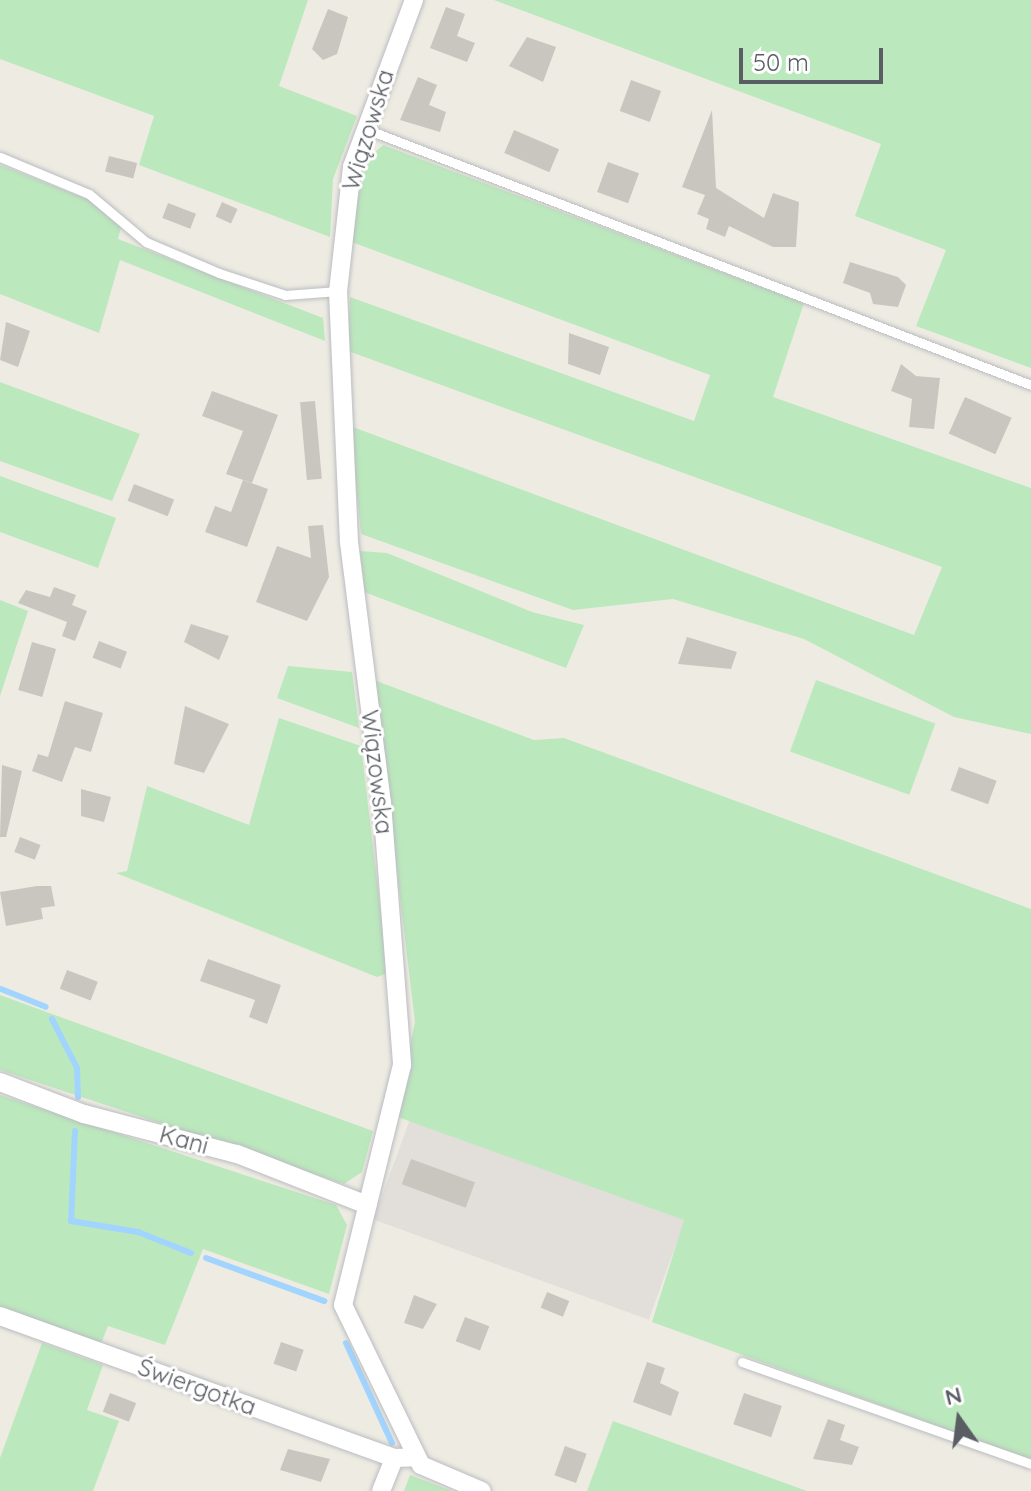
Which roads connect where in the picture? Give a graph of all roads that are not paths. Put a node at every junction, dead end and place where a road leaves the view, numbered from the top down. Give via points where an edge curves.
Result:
1 (414, 0) edge
2 (364, 128) junction
3 (0, 157) edge
4 (338, 291) junction
5 (1031, 385) edge
6 (0, 1082) edge
7 (367, 1205) junction
8 (0, 1316) edge
9 (742, 1362) dead end
10 (417, 1457) junction
11 (394, 1458) junction
12 (1031, 1464) edge
13 (381, 1491) edge
14 (482, 1491) edge

1 - 2 street, Wiązowska
2 - 4 street, Wiązowska
2 - 5 lane
3 - 4 lane via 89,194 146,242 219,273 285,295
4 - 7 street, Wiązowska via 349,542 401,1004 402,1065
6 - 7 street, Kani via 84,1114 237,1154
7 - 10 street, Wiązowska via 343,1305
8 - 11 street, Świergotka
9 - 12 lane
10 - 11 street
10 - 14 street, Wiązowska via 436,1475
11 - 13 street

